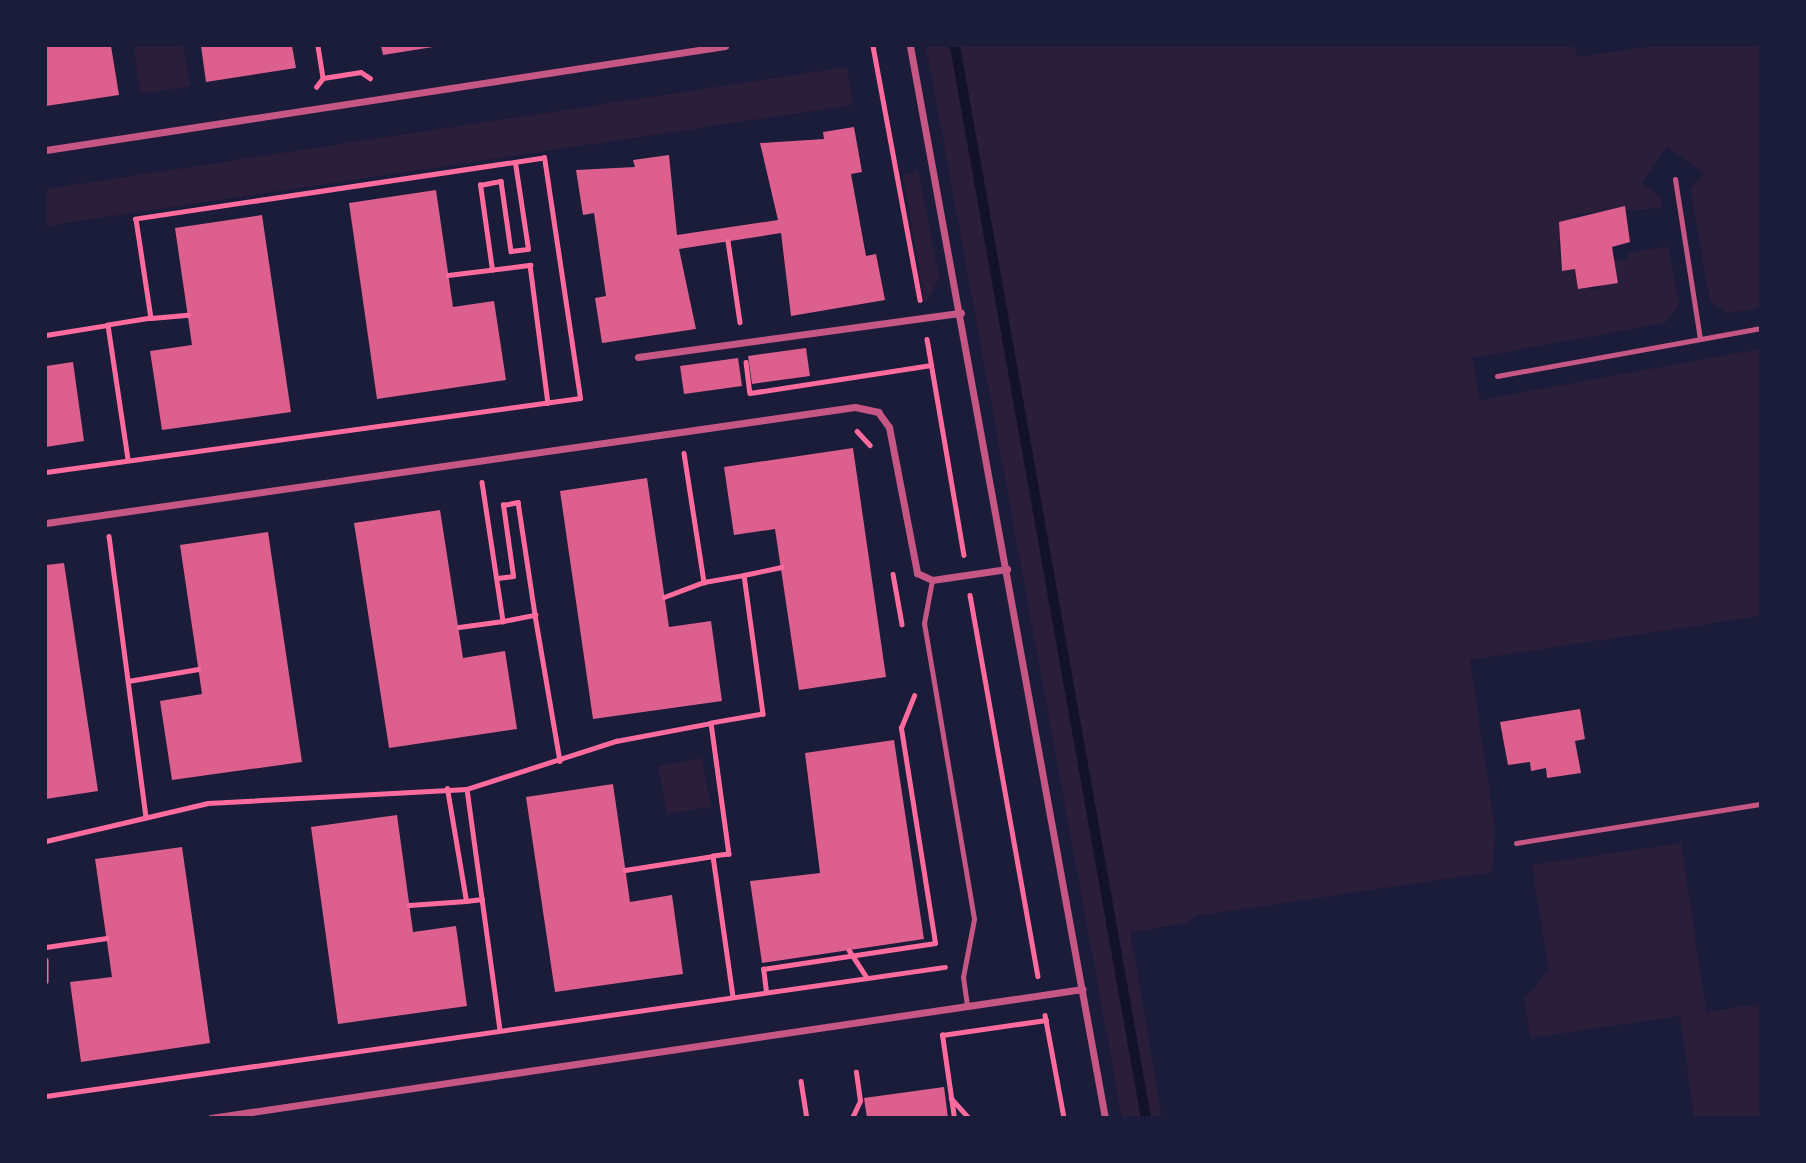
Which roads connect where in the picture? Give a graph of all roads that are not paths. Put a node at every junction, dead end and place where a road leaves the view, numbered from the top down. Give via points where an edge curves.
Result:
1 (725, 46) edge
2 (910, 46) edge
3 (46, 150) edge
4 (1675, 179) dead end
5 (961, 313) junction
6 (1760, 328) edge
7 (1700, 338) junction
8 (638, 357) dead end
9 (1497, 376) dead end
10 (46, 523) edge
11 (1007, 569) junction
12 (932, 580) junction
13 (1760, 804) edge
14 (1517, 843) dead end
15 (1082, 989) junction
16 (967, 1006) junction
17 (211, 1118) edge
18 (1105, 1118) edge

1 - 3 street
2 - 5 street
4 - 7 lane
5 - 8 street
5 - 11 street
6 - 7 lane
7 - 9 lane
10 - 12 street via 855,407 878,412 889,427 912,562
11 - 12 street
11 - 15 street
12 - 16 lane via 923,609 973,906 964,964
13 - 14 lane
15 - 16 street
15 - 18 street
16 - 17 street

